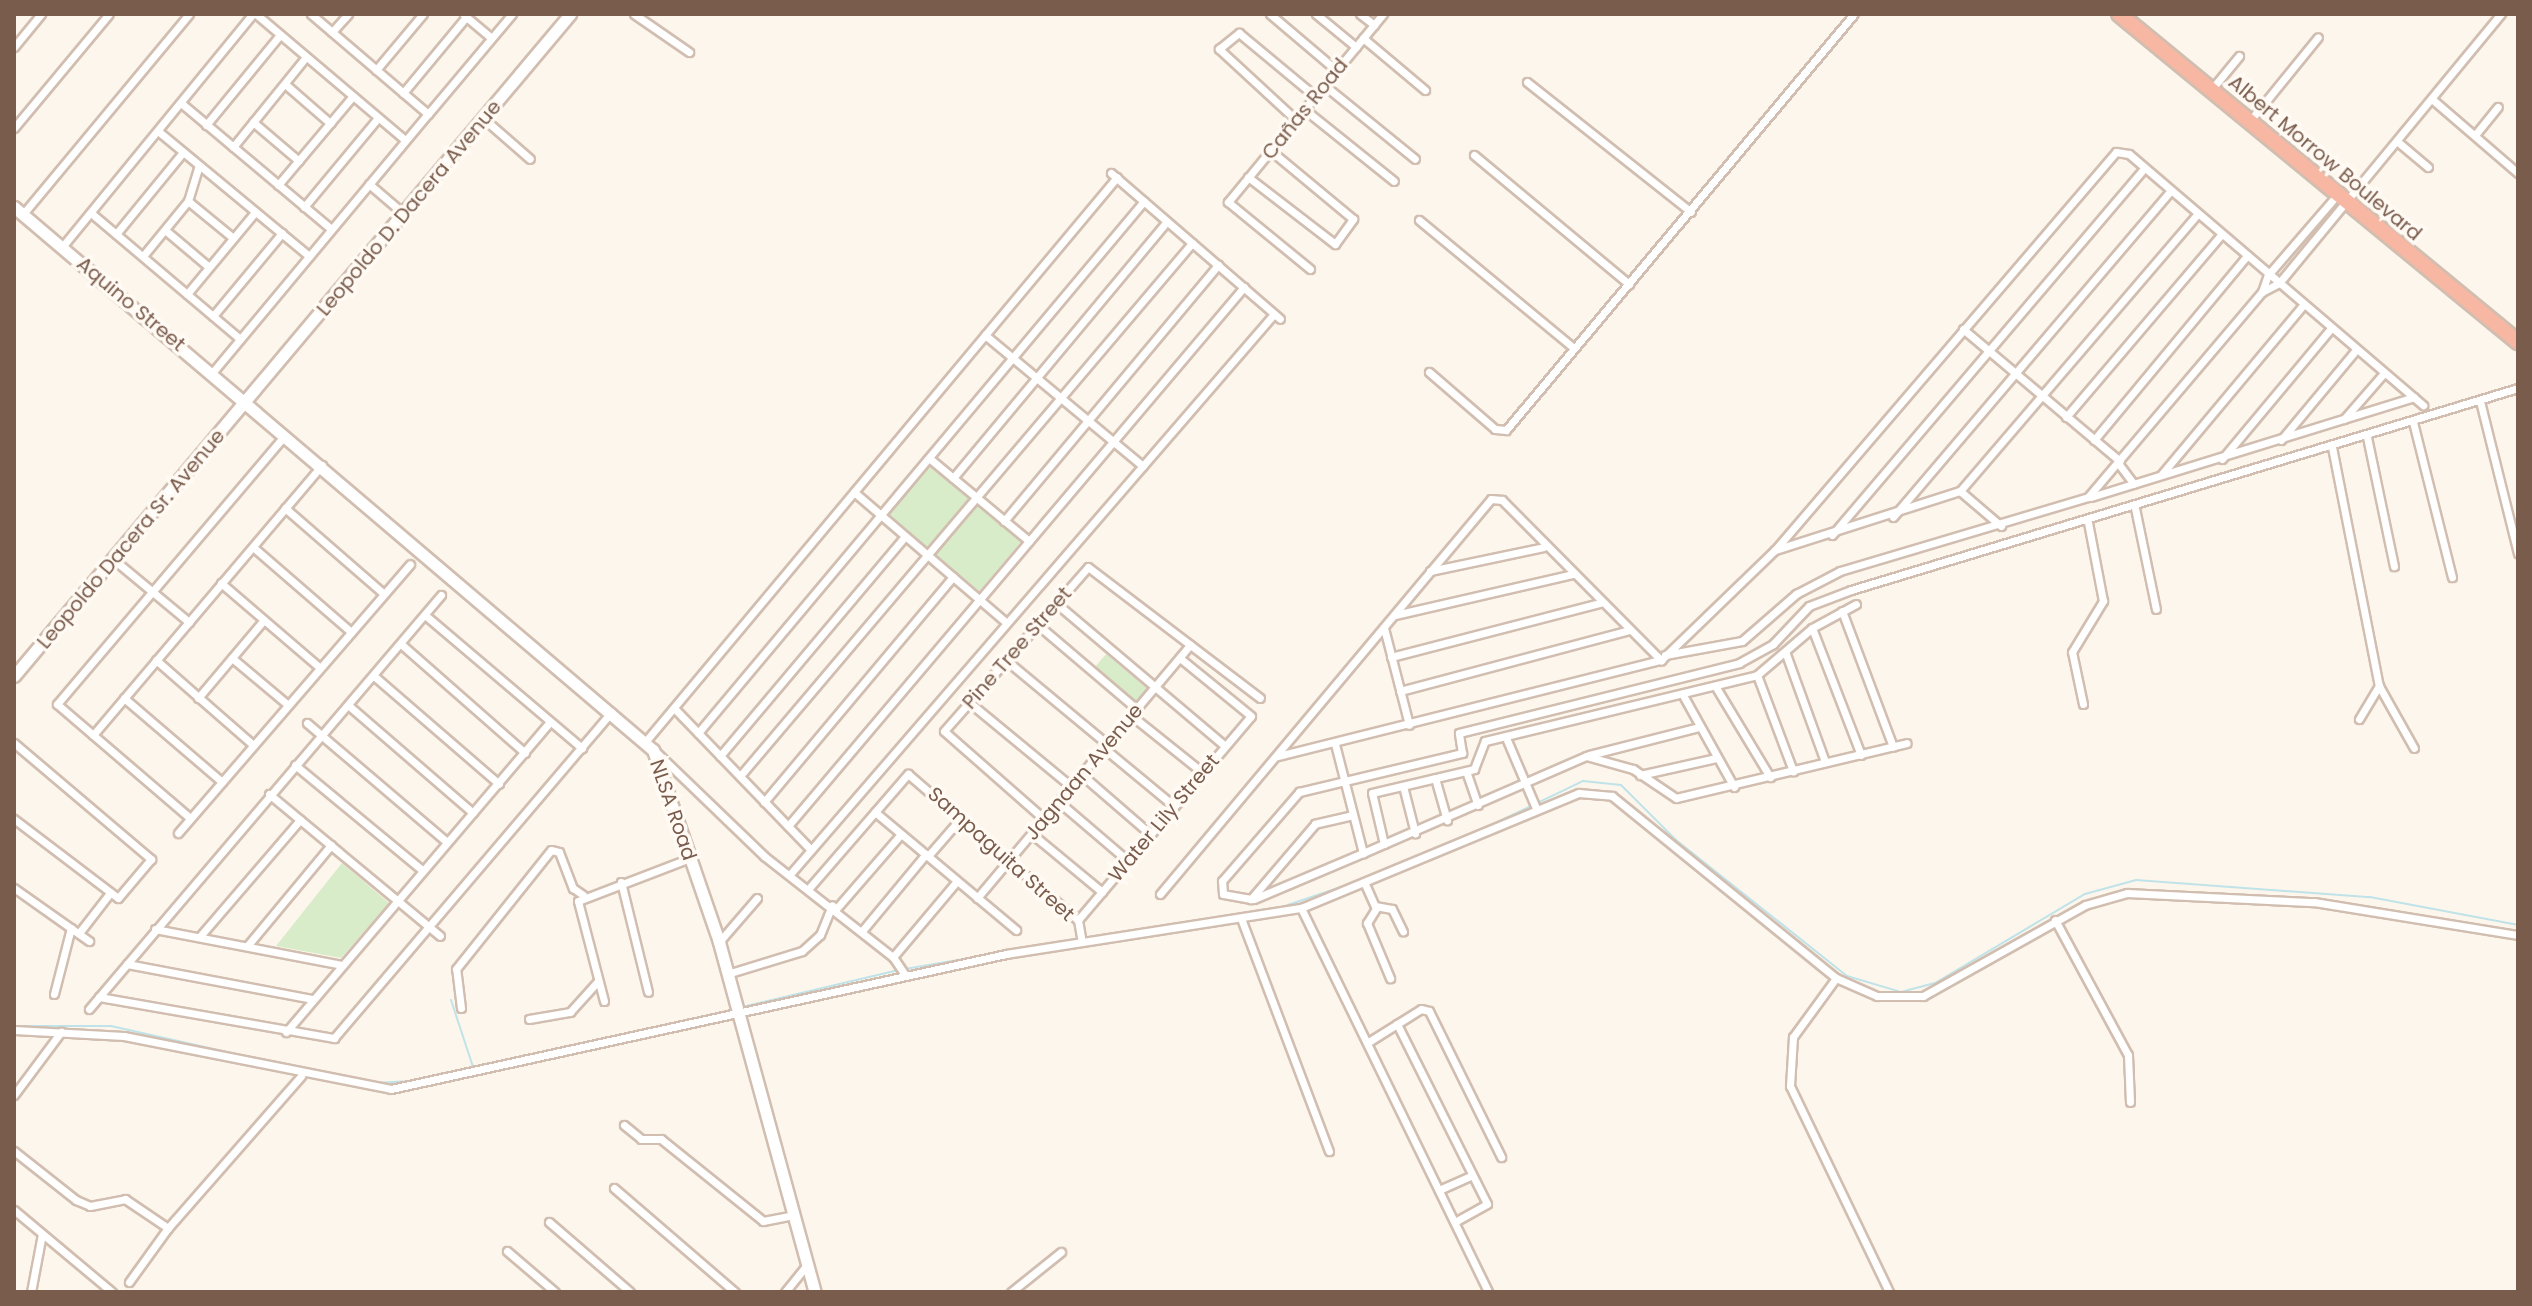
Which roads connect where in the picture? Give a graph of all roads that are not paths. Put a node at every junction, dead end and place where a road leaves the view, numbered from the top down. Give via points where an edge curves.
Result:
1 (41, 14) edge
2 (109, 14) edge
3 (189, 14) edge
4 (254, 14) edge
5 (311, 14) edge
6 (348, 14) edge
7 (423, 14) edge
8 (512, 14) edge
9 (570, 14) edge
10 (634, 14) edge
11 (1270, 14) edge
12 (1316, 14) edge
13 (1360, 14) edge
14 (1383, 14) edge
15 (1854, 14) edge
16 (2119, 14) edge
17 (2501, 14) edge
18 (464, 15) edge
19 (1374, 25) junction
20 (332, 32) junction
21 (280, 35) junction
22 (2318, 37) dead end
23 (491, 38) junction
24 (1363, 38) junction
25 (14, 47) edge
26 (1356, 47) junction
27 (689, 52) dead end
28 (2239, 56) dead end
29 (306, 57) junction
30 (376, 70) junction
31 (1336, 70) junction
32 (1527, 82) dead end
33 (285, 84) junction
34 (1324, 85) junction
35 (1425, 90) dead end
36 (2211, 90) junction
37 (403, 93) junction
38 (353, 96) junction
39 (1315, 96) junction
40 (2433, 100) junction
41 (181, 103) junction
42 (2498, 107) dead end
43 (1304, 109) junction
44 (428, 114) junction
45 (378, 118) junction
46 (483, 118) junction
47 (1296, 120) junction
48 (253, 122) junction
49 (2249, 122) junction
50 (330, 123) junction
51 (206, 125) junction
52 (14, 128) edge
53 (158, 131) junction
54 (2475, 135) junction
55 (405, 140) junction
56 (2398, 142) junction
57 (233, 147) junction
58 (1271, 151) junction
59 (183, 152) junction
60 (1474, 155) dead end
61 (530, 159) dead end
62 (1415, 159) dead end
63 (2518, 159) edge
64 (299, 161) junction
65 (199, 166) junction
66 (2428, 167) dead end
67 (2144, 168) junction
68 (2515, 170) edge
69 (1248, 177) junction
70 (1394, 181) dead end
71 (369, 184) junction
72 (278, 185) junction
73 (2169, 193) junction
74 (2342, 198) junction
75 (188, 201) junction
76 (1144, 201) junction
77 (304, 207) junction
78 (18, 211) edge
79 (255, 212) junction
80 (1691, 212) junction
81 (91, 213) junction
82 (403, 213) junction
83 (2196, 216) junction
84 (1419, 220) dead end
85 (1167, 221) junction
86 (331, 229) junction
87 (165, 230) junction
88 (282, 233) junction
89 (116, 234) junction
90 (2220, 236) junction
91 (233, 238) junction
92 (1192, 243) junction
93 (62, 247) junction
94 (143, 256) junction
95 (309, 256) junction
96 (2246, 257) junction
97 (1218, 265) junction
98 (209, 267) junction
99 (1310, 269) dead end
100 (2268, 275) junction
101 (2279, 283) junction
102 (1629, 284) junction
103 (1244, 287) junction
104 (2262, 292) junction
105 (187, 294) junction
106 (2303, 305) junction
107 (213, 316) junction
108 (2331, 328) junction
109 (1963, 329) junction
110 (985, 335) junction
111 (240, 339) junction
112 (2514, 341) edge
113 (1574, 348) junction
114 (2356, 350) junction
115 (1988, 352) junction
116 (1013, 358) junction
117 (1429, 372) dead end
118 (212, 373) junction
119 (2384, 373) junction
120 (2015, 375) junction
121 (1037, 378) junction
122 (2518, 388) edge
123 (2040, 397) junction
124 (2414, 397) junction
125 (1063, 399) junction
126 (2480, 401) junction
127 (247, 402) junction
128 (2423, 405) dead end
129 (2304, 413) junction
130 (2066, 417) junction
131 (1088, 420) junction
132 (2343, 421) junction
133 (2413, 422) junction
134 (2316, 430) junction
135 (286, 434) junction
136 (2367, 437) junction
137 (2094, 440) junction
138 (1113, 441) junction
139 (2281, 441) junction
140 (2332, 447) junction
141 (2182, 450) junction
142 (929, 458) junction
143 (2221, 460) junction
144 (2119, 462) junction
145 (322, 465) junction
146 (2196, 465) junction
147 (1143, 466) junction
148 (2161, 475) junction
149 (953, 478) junction
150 (2134, 484) junction
151 (1960, 491) junction
152 (854, 492) junction
153 (2088, 497) junction
154 (979, 500) junction
155 (285, 508) junction
156 (2135, 508) junction
157 (881, 515) junction
158 (1891, 518) junction
159 (1004, 521) junction
160 (2088, 522) junction
161 (2001, 526) junction
162 (905, 536) junction
163 (1832, 536) junction
164 (1029, 541) junction
165 (253, 547) junction
166 (1544, 547) junction
167 (1775, 550) junction
168 (2518, 553) edge
169 (929, 557) junction
170 (113, 559) junction
171 (410, 564) dead end
172 (2394, 566) dead end
173 (1430, 571) junction
174 (1572, 574) junction
175 (953, 577) junction
176 (2452, 577) dead end
177 (221, 583) junction
178 (152, 591) junction
179 (384, 594) junction
180 (441, 595) dead end
181 (979, 600) junction
182 (1600, 603) junction
183 (1057, 604) junction
184 (1856, 604) dead end
185 (2156, 609) dead end
186 (1842, 611) junction
187 (425, 615) junction
188 (1394, 615) junction
189 (264, 620) junction
190 (189, 622) junction
191 (1007, 623) junction
192 (1038, 625) junction
193 (1384, 628) junction
194 (1812, 628) junction
195 (1629, 630) junction
196 (351, 632) junction
197 (401, 644) junction
198 (1190, 645) junction
199 (1786, 654) junction
200 (1391, 657) junction
201 (232, 658) junction
202 (1180, 658) junction
203 (1663, 658) junction
204 (156, 660) junction
205 (1007, 661) junction
206 (320, 668) junction
207 (1757, 675) junction
208 (14, 676) edge
209 (374, 676) junction
210 (2379, 686) junction
211 (1156, 688) junction
212 (1717, 689) junction
213 (1400, 691) junction
214 (1684, 697) junction
215 (124, 698) junction
216 (198, 698) junction
217 (1260, 698) dead end
218 (970, 703) junction
219 (2083, 704) dead end
220 (288, 705) junction
221 (348, 705) junction
222 (674, 708) junction
223 (611, 712) junction
224 (1135, 713) junction
225 (2359, 719) dead end
226 (550, 722) junction
227 (307, 723) dead end
228 (1409, 725) junction
229 (1699, 727) junction
230 (698, 733) junction
231 (93, 735) junction
232 (320, 735) junction
233 (1507, 740) junction
234 (14, 743) edge
235 (1907, 743) dead end
236 (1335, 744) junction
237 (253, 745) junction
238 (649, 746) junction
239 (1225, 746) junction
240 (1107, 747) junction
241 (1893, 747) junction
242 (582, 748) junction
243 (1615, 748) junction
244 (2414, 748) dead end
245 (525, 753) junction
246 (1861, 755) junction
247 (720, 756) junction
248 (1278, 756) junction
249 (1586, 756) junction
250 (1716, 758) junction
251 (1825, 762) junction
252 (1616, 764) junction
253 (295, 765) junction
254 (1466, 771) junction
255 (1793, 771) junction
256 (1202, 772) junction
257 (1082, 775) junction
258 (1640, 775) junction
259 (740, 776) junction
260 (1770, 777) junction
261 (1435, 778) junction
262 (1523, 780) junction
263 (1344, 781) junction
264 (222, 782) junction
265 (499, 784) junction
266 (1403, 786) junction
267 (1072, 787) junction
268 (1734, 787) junction
269 (1372, 793) junction
270 (269, 794) junction
271 (1361, 796) dead end
272 (764, 802) junction
273 (1059, 802) junction
274 (1478, 805) junction
275 (1174, 806) junction
276 (1536, 807) junction
277 (875, 812) junction
278 (473, 813) junction
279 (1353, 815) junction
280 (190, 818) junction
281 (14, 819) edge
282 (960, 819) junction
283 (1044, 819) junction
284 (300, 820) junction
285 (1447, 820) junction
286 (788, 826) junction
287 (178, 833) dead end
288 (1415, 833) junction
289 (901, 834) junction
290 (1032, 834) junction
291 (1150, 834) junction
292 (447, 842) junction
293 (1384, 844) junction
294 (331, 845) junction
295 (811, 850) junction
296 (1363, 853) junction
297 (927, 855) junction
298 (690, 858) junction
299 (1009, 861) junction
300 (1128, 861) junction
301 (423, 871) junction
302 (792, 872) junction
303 (957, 881) junction
304 (621, 882) junction
305 (1365, 884) junction
306 (810, 887) junction
307 (14, 888) edge
308 (1102, 892) junction
309 (110, 893) junction
310 (1160, 894) dead end
311 (583, 895) junction
312 (757, 898) dead end
313 (977, 898) junction
314 (1251, 899) junction
315 (398, 901) junction
316 (834, 907) junction
317 (1377, 907) junction
318 (1301, 908) junction
319 (1078, 920) junction
320 (2055, 920) junction
321 (1242, 921) junction
322 (429, 926) junction
323 (155, 929) junction
324 (1016, 930) dead end
325 (75, 931) junction
326 (862, 931) junction
327 (1403, 932) dead end
328 (201, 935) junction
329 (2518, 935) edge
330 (440, 936) dead end
331 (89, 941) dead end
332 (719, 942) junction
333 (1082, 942) junction
334 (248, 945) junction
335 (893, 957) junction
336 (127, 964) junction
337 (342, 965) junction
338 (903, 970) junction
339 (727, 974) junction
340 (1390, 978) dead end
341 (1836, 978) junction
342 (598, 981) junction
343 (648, 992) dead end
344 (54, 994) dead end
345 (99, 997) junction
346 (312, 999) junction
347 (604, 1001) dead end
348 (461, 1008) dead end
349 (89, 1009) dead end
350 (736, 1011) junction
351 (529, 1019) dead end
352 (1397, 1024) junction
353 (14, 1030) edge
354 (61, 1032) junction
355 (286, 1032) junction
356 (1370, 1041) junction
357 (301, 1076) junction
358 (14, 1095) edge
359 (2130, 1102) dead end
360 (624, 1125) dead end
361 (14, 1151) edge
362 (1329, 1151) dead end
363 (1501, 1157) dead end
364 (1472, 1175) junction
365 (614, 1188) dead end
366 (1439, 1190) junction
367 (14, 1210) edge
368 (793, 1215) junction
369 (549, 1222) dead end
370 (1455, 1222) junction
371 (168, 1228) junction
372 (42, 1234) junction
373 (507, 1251) dead end
374 (1061, 1252) dead end
375 (807, 1265) junction
376 (129, 1282) dead end
377 (31, 1292) edge
378 (112, 1292) edge
379 (555, 1292) edge
380 (630, 1292) edge
381 (735, 1292) edge
382 (785, 1292) edge
383 (815, 1292) edge
384 (1011, 1292) edge
385 (1488, 1292) edge
386 (1889, 1292) edge

1 - 25 street
2 - 52 street
3 - 78 street
4 - 21 street
4 - 41 street
5 - 20 street
6 - 20 street
7 - 30 street
8 - 23 street
9 - 46 main road, Leopoldo D. Dacera Avenue
10 - 27 street
11 - 31 street
12 - 26 street
13 - 19 street
14 - 19 street, Cañas Road
15 - 80 street
16 - 36 highway, Albert Morrow Boulevard
17 - 40 street
18 - 23 street
18 - 37 street
19 - 24 street, Cañas Road
20 - 30 street
21 - 29 street
21 - 51 street
22 - 49 street
23 - 44 street
24 - 26 street, Cañas Road
24 - 35 street
26 - 31 street, Cañas Road
28 - 36 street
29 - 33 street
29 - 38 street
30 - 37 street
31 - 34 street, Cañas Road
32 - 80 street
33 - 48 street
33 - 50 street
34 - 39 street, Cañas Road
34 - 62 street
36 - 49 highway, Albert Morrow Boulevard
37 - 44 street
38 - 45 street
38 - 50 street
39 - 43 street, Cañas Road
39 - 47 street via 1239,33 1219,49
40 - 54 street
40 - 56 street
41 - 51 street
41 - 53 street
42 - 54 street
43 - 47 street, Cañas Road
43 - 70 street
44 - 55 street
45 - 55 street
45 - 77 street
46 - 61 street
46 - 82 main road, Leopoldo D. Dacera Avenue
47 - 58 street, Cañas Road
48 - 57 street
48 - 64 street
49 - 74 highway, Albert Morrow Boulevard
50 - 64 street
51 - 57 street
53 - 59 street
53 - 81 street
54 - 68 street
55 - 71 street
56 - 66 street
56 - 74 street
57 - 72 street
58 - 69 street, Cañas Road
58 - 69 street via 1353,219 1335,244
59 - 65 street
59 - 89 street
60 - 102 street
63 - 68 street
64 - 72 street
65 - 75 street
65 - 79 street
67 - 73 street
67 - 109 street via 2125,152 2109,156
67 - 115 street
69 - 99 street, Cañas Road via 1228,204
71 - 82 street
71 - 86 street
72 - 77 street
73 - 83 street
73 - 120 street
74 - 100 street
74 - 101 street
74 - 112 highway, Albert Morrow Boulevard
75 - 87 street
75 - 91 street
76 - 85 street
76 - 110 street via 1114,175
76 - 116 street
77 - 86 street
78 - 93 main road, Aquino Street
79 - 88 street
79 - 91 street
80 - 102 street
81 - 89 street
81 - 93 street
82 - 127 main road, Leopoldo D. Dacera Avenue
83 - 90 street
83 - 123 street
84 - 113 street
85 - 92 street
85 - 121 street
86 - 95 street
87 - 94 street
87 - 98 street
88 - 95 street
88 - 107 street
89 - 94 street
90 - 96 street
90 - 130 street
91 - 98 street
92 - 97 street
92 - 125 street
93 - 118 main road, Aquino Street
94 - 105 street
95 - 111 street
96 - 100 street
96 - 137 street
97 - 103 street
97 - 131 street
98 - 105 street
100 - 101 street
100 - 104 street
101 - 104 street
101 - 106 street
102 - 113 street
103 - 138 street
103 - 147 street via 1277,316
104 - 144 street
105 - 107 street
106 - 108 street
106 - 141 street
107 - 111 street
108 - 114 street
108 - 143 street
109 - 115 street
109 - 167 street
110 - 116 street
110 - 152 street
111 - 118 street
113 - 117 street via 1501,431
114 - 119 street
114 - 129 street
115 - 120 street
115 - 163 street
116 - 121 street
116 - 142 street
118 - 127 main road, Aquino Street
119 - 124 street
119 - 132 street
120 - 123 street
120 - 158 street
121 - 125 street
121 - 149 street
122 - 126 street
123 - 130 street
123 - 151 street
124 - 128 street
124 - 132 street
125 - 131 street
125 - 154 street
126 - 133 street
126 - 168 street
127 - 135 main road, NLSA Road
127 - 170 main road, Leopoldo Dacera Sr. Avenue
129 - 134 street
129 - 139 street
130 - 137 street
131 - 138 street
131 - 159 street
132 - 134 street
133 - 136 street
133 - 176 street
134 - 139 street
135 - 145 main road, NLSA Road
135 - 178 street
136 - 140 street
136 - 172 street
137 - 144 street
138 - 147 street
138 - 164 street
139 - 143 street
140 - 156 street
140 - 210 street
141 - 146 street
141 - 148 street
142 - 149 street
142 - 157 street
143 - 146 street
144 - 150 street
144 - 153 street
145 - 155 street
145 - 223 main road, NLSA Road
146 - 148 street
147 - 191 street
148 - 150 street
149 - 154 street
150 - 153 street
151 - 158 street
151 - 161 street
152 - 157 street
152 - 222 street
153 - 161 street
154 - 159 street
154 - 169 street
155 - 165 street
155 - 179 street
156 - 160 street
156 - 185 street
157 - 162 street
157 - 230 street
158 - 163 street
159 - 164 street
160 - 219 street via 2103,601 2072,652
160 - 263 street via 1821,600 1773,644 1739,663 1459,733 1462,753
161 - 203 street via 1840,571 1796,594 1742,641
162 - 169 street
162 - 247 street
163 - 167 street
164 - 181 street
165 - 177 street
165 - 196 street
166 - 173 street
166 - 173 street via 1495,498
166 - 174 street
167 - 203 street
169 - 175 street
169 - 259 street
170 - 178 street
170 - 208 main road, Leopoldo Dacera Sr. Avenue
171 - 179 street
173 - 188 street
174 - 182 street
174 - 188 street
175 - 181 street
175 - 272 street
177 - 189 street
177 - 190 street
178 - 190 street
178 - 231 street via 57,704
179 - 196 street
180 - 187 street
181 - 191 street
181 - 286 street
182 - 195 street
182 - 200 street
183 - 192 street, Pine Tree Street
183 - 198 street, Pine Tree Street via 1094,566
183 - 211 street
184 - 186 street
186 - 194 street
186 - 241 street
187 - 197 street
187 - 226 street
188 - 193 street
189 - 201 street
189 - 206 street
190 - 204 street
191 - 295 street
192 - 205 street, Pine Tree Street
192 - 224 street
193 - 200 street
193 - 248 street
194 - 199 street
194 - 246 street
195 - 203 street
195 - 213 street
196 - 206 street
197 - 209 street
197 - 245 street
198 - 202 street, Jagnaan Avenue
198 - 217 street
199 - 207 street
199 - 251 street
200 - 213 street
201 - 216 street
201 - 220 street
202 - 211 street, Jagnaan Avenue
202 - 239 street, Water Lily Street via 1251,716
203 - 228 street
204 - 215 street
204 - 216 street
205 - 218 street, Pine Tree Street
205 - 240 street
206 - 220 street
207 - 212 street
207 - 255 street
209 - 221 street
209 - 265 street
210 - 225 street
210 - 244 street
211 - 224 street, Jagnaan Avenue
211 - 239 street
212 - 214 street
212 - 260 street
213 - 228 street
214 - 229 street
214 - 233 street
215 - 231 street
215 - 264 street
216 - 237 street
218 - 267 street
218 - 283 street, Pine Tree Street via 944,734
220 - 237 street
221 - 232 street
221 - 278 street
222 - 230 street
222 - 238 street
223 - 238 main road, NLSA Road
223 - 242 street
224 - 240 street, Jagnaan Avenue
224 - 256 street
226 - 242 street
226 - 245 street
227 - 232 street
228 - 236 street
229 - 243 street
229 - 250 street
230 - 247 street
231 - 280 street
232 - 253 street
232 - 292 street
233 - 254 street via 1482,743 1478,764
233 - 262 street
234 - 309 street via 150,854 121,897
235 - 241 street
236 - 248 street
236 - 263 street
237 - 264 street
238 - 298 main road, NLSA Road
238 - 302 street via 760,852
239 - 256 street, Water Lily Street
240 - 257 street, Jagnaan Avenue
240 - 275 street
241 - 246 street
242 - 322 street
243 - 249 street
243 - 252 street
245 - 265 street
246 - 251 street
247 - 259 street
248 - 310 street
249 - 252 street
249 - 262 street
250 - 258 street
250 - 268 street
251 - 255 street
252 - 258 street
253 - 270 street
253 - 301 street
254 - 261 street
254 - 274 street
255 - 260 street
256 - 275 street, Water Lily Street
257 - 267 street, Jagnaan Avenue
257 - 291 street
258 - 268 street via 1667,798
259 - 272 street
260 - 268 street
261 - 266 street
261 - 285 street
262 - 274 street
262 - 276 street
263 - 279 street
263 - 314 street via 1295,794 1222,881 1228,899
264 - 280 street
265 - 278 street
266 - 269 street
266 - 288 street
267 - 273 street, Jagnaan Avenue
269 - 271 street
269 - 293 street
270 - 284 street
270 - 323 street
272 - 286 street
273 - 283 street, Jagnaan Avenue
273 - 300 street
274 - 285 street
275 - 291 street, Water Lily Street
276 - 305 street
276 - 341 street via 1579,793 1612,796
277 - 282 street, Sampaguita Street via 908,774
277 - 289 street
277 - 306 street
278 - 292 street
279 - 296 street
279 - 314 street via 1315,824
280 - 287 street
281 - 309 street
282 - 297 street
282 - 299 street, Sampaguita Street
283 - 290 street, Jagnaan Avenue
284 - 294 street
284 - 328 street
285 - 288 street
286 - 295 street
288 - 293 street
289 - 297 street
289 - 316 street
290 - 299 street, Jagnaan Avenue
290 - 308 street
291 - 300 street, Water Lily Street
292 - 301 street
293 - 296 street
294 - 315 street
294 - 334 street
295 - 302 street
296 - 314 street
297 - 303 street
297 - 326 street
298 - 304 street
298 - 332 main road, NLSA Road
299 - 313 street, Jagnaan Avenue
299 - 319 street, Sampaguita Street
300 - 308 street, Water Lily Street
301 - 315 street
302 - 306 street
303 - 313 street
303 - 335 street
304 - 311 street
304 - 343 street
305 - 317 street
305 - 318 street
306 - 316 street
307 - 325 street
308 - 319 street, Water Lily Street
309 - 325 street
311 - 342 street via 576,907
311 - 348 street via 573,888 559,852 551,850 456,969
312 - 332 street
313 - 324 street
315 - 322 street
315 - 337 street
316 - 326 street
316 - 339 street via 820,935 802,951
317 - 327 street via 1392,909
317 - 340 street via 1367,923
318 - 321 street
318 - 356 street
319 - 333 street, Sampaguita Street
320 - 329 street via 2127,893 2184,894 2314,902
320 - 341 street via 1923,996 1877,996
320 - 359 street via 2128,1055
321 - 333 street
321 - 362 street
322 - 330 street
322 - 355 street via 334,1038
323 - 328 street
323 - 336 street
325 - 331 street
325 - 344 street
326 - 335 street
328 - 334 street
332 - 339 main road, NLSA Road
333 - 338 street
334 - 337 street
335 - 338 street
336 - 345 street
336 - 346 street
337 - 346 street
338 - 350 street
339 - 350 main road, NLSA Road
341 - 386 street via 1797,1028 1790,1086
342 - 347 street
342 - 351 street via 570,1012
345 - 349 street
345 - 355 street
346 - 355 street
350 - 357 street via 391,1089
350 - 368 main road, NLSA Road
352 - 356 street
352 - 363 street via 1429,1011
352 - 364 street
353 - 354 street
354 - 357 street via 124,1036
354 - 358 street
356 - 366 street
357 - 371 street
360 - 368 street via 645,1140 661,1139 763,1221
361 - 371 street via 76,1200 90,1206 125,1199
364 - 366 street
364 - 370 street via 1487,1204
365 - 381 street
366 - 370 street
367 - 372 street
368 - 375 main road, NLSA Road
369 - 380 street
370 - 385 street
371 - 376 street
372 - 377 street
372 - 378 street
373 - 379 street
374 - 384 street
375 - 382 street
375 - 383 main road, NLSA Road

